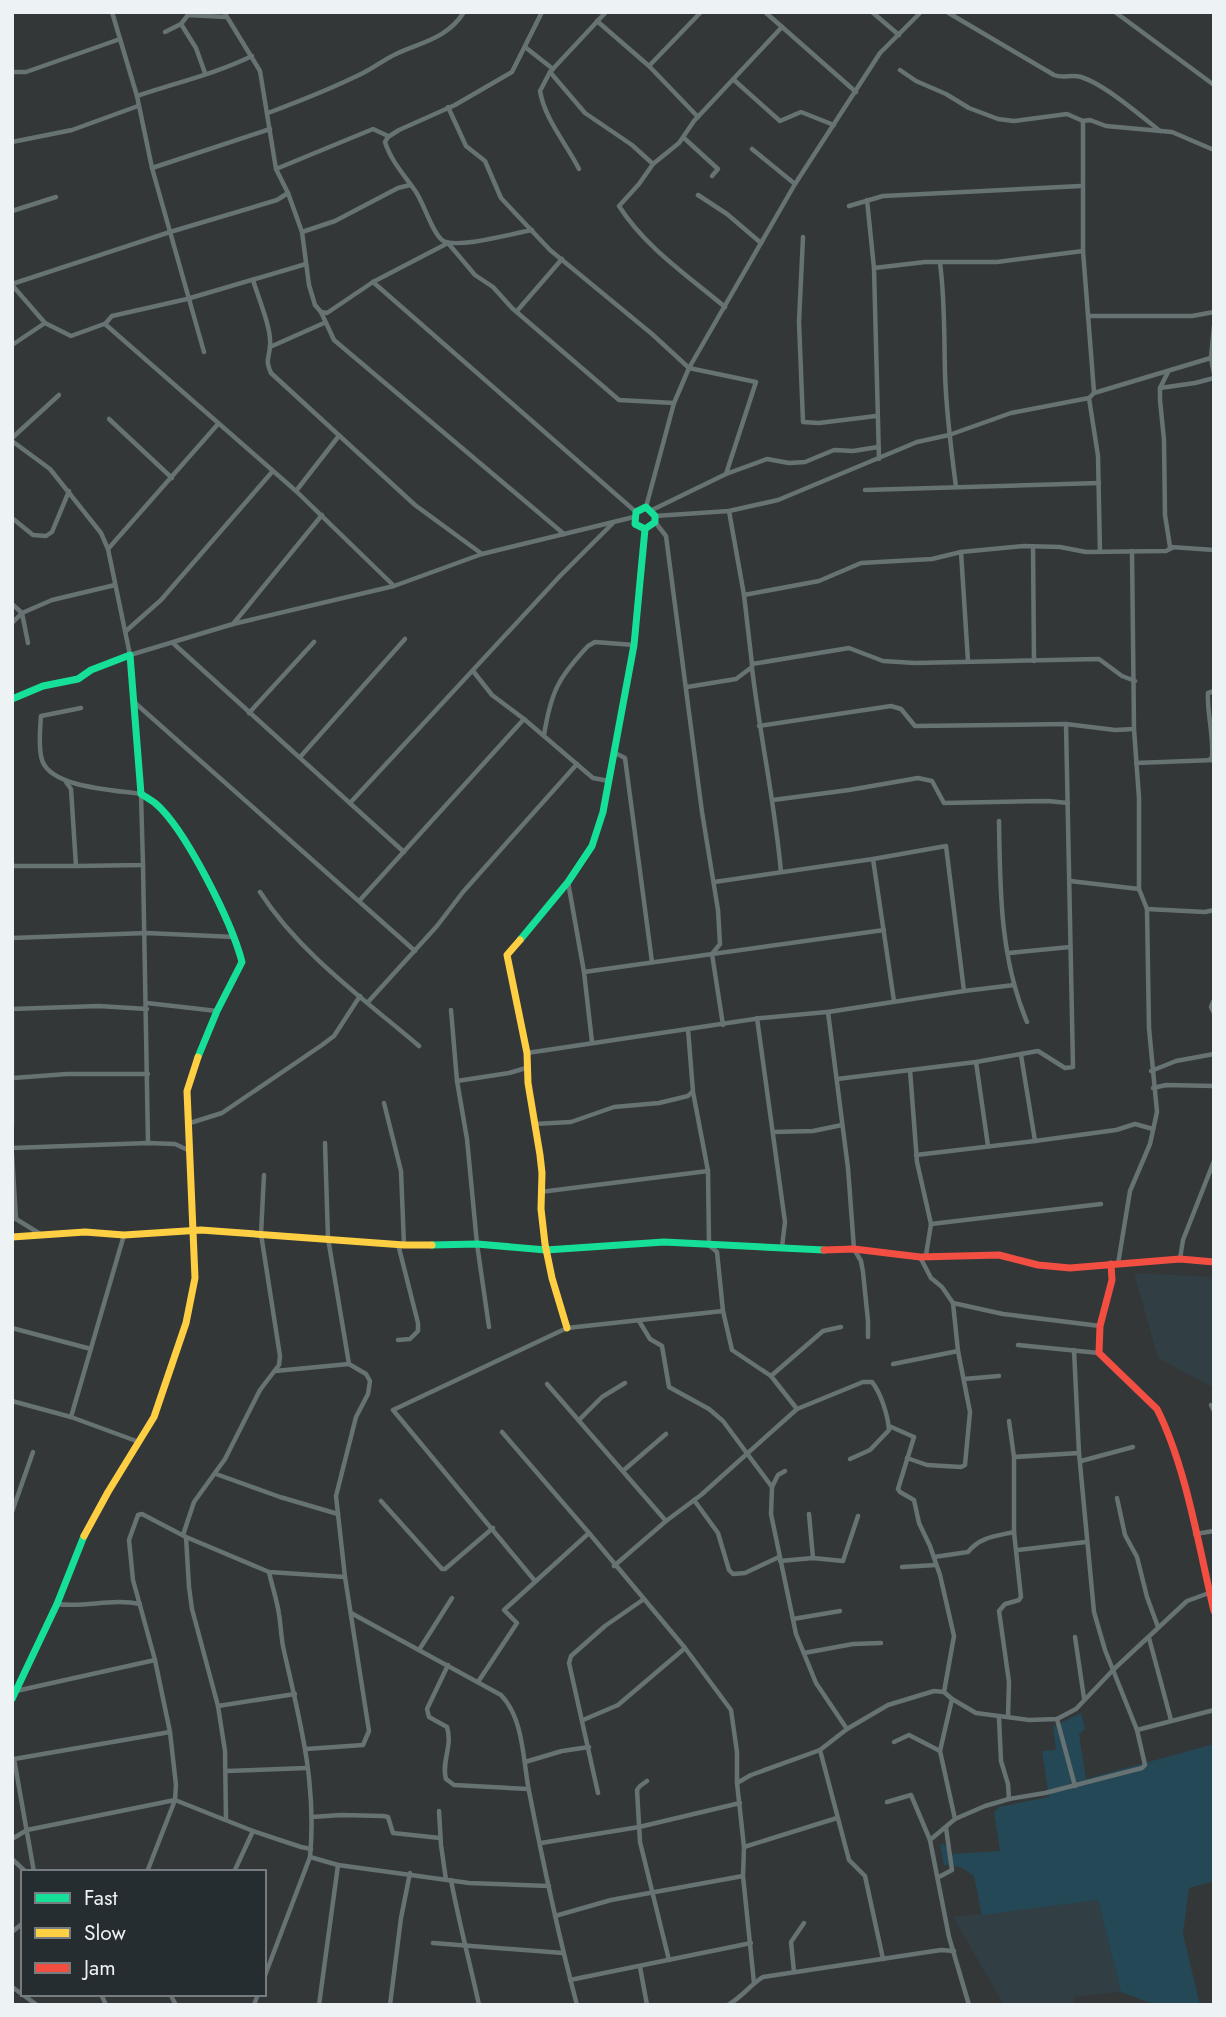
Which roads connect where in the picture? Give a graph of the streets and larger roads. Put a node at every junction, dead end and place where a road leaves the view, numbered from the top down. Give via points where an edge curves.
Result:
1 (112, 12) edge
2 (464, 12) edge
3 (542, 12) edge
4 (606, 12) edge
5 (701, 12) edge
6 (765, 12) edge
7 (872, 12) edge
8 (921, 12) edge
9 (947, 12) edge
10 (1115, 12) edge
11 (225, 15) edge
12 (597, 22) junction
13 (181, 24) junction
14 (782, 27) junction
15 (165, 32) dead end
16 (899, 35) junction
17 (120, 38) junction
18 (525, 47) junction
19 (252, 56) junction
20 (649, 66) junction
21 (900, 70) dead end
22 (551, 71) junction
23 (12, 72) edge
24 (205, 73) junction
25 (734, 80) junction
26 (1214, 85) edge
27 (856, 92) junction
28 (137, 96) junction
29 (138, 106) junction
30 (447, 107) junction
31 (268, 113) junction
32 (698, 117) junction
33 (1083, 121) junction
34 (834, 125) junction
35 (270, 129) junction
36 (1161, 131) junction
37 (389, 136) junction
38 (684, 138) junction
39 (12, 142) edge
40 (752, 149) dead end
41 (1214, 150) edge
42 (653, 164) junction
43 (152, 167) junction
44 (276, 169) junction
45 (579, 169) dead end
46 (712, 176) dead end
47 (795, 184) junction
48 (410, 185) junction
49 (1081, 186) junction
50 (288, 193) junction
51 (698, 195) dead end
52 (56, 197) dead end
53 (867, 200) junction
54 (849, 206) dead end
55 (12, 211) edge
56 (533, 230) junction
57 (170, 232) junction
58 (302, 232) junction
59 (803, 237) dead end
60 (448, 243) junction
61 (761, 243) junction
62 (1083, 251) junction
63 (562, 259) junction
64 (940, 263) junction
65 (306, 264) junction
66 (874, 268) junction
67 (253, 280) junction
68 (373, 282) junction
69 (12, 285) edge
70 (187, 299) junction
71 (724, 307) junction
72 (517, 311) junction
73 (321, 312) junction
74 (1214, 312) edge
75 (1089, 316) junction
76 (45, 323) junction
77 (324, 323) junction
78 (104, 324) junction
79 (1214, 326) edge
80 (12, 345) edge
81 (270, 347) junction
82 (204, 352) dead end
83 (1213, 358) edge
84 (689, 368) junction
85 (1168, 372) junction
86 (1214, 376) edge
87 (1160, 388) junction
88 (1094, 393) junction
89 (59, 395) dead end
90 (1089, 398) junction
91 (674, 403) junction
92 (876, 416) junction
93 (109, 419) dead end
94 (218, 424) junction
95 (949, 435) junction
96 (338, 437) junction
97 (12, 440) edge
98 (878, 447) junction
99 (879, 460) junction
100 (272, 472) junction
101 (726, 474) junction
102 (172, 478) junction
103 (1099, 483) junction
104 (956, 488) junction
105 (865, 490) dead end
106 (69, 491) junction
107 (296, 491) junction
108 (729, 511) junction
109 (652, 514) junction
110 (322, 515) junction
111 (635, 515) junction
112 (12, 518) edge
113 (614, 522) junction
114 (645, 529) junction
115 (564, 534) junction
116 (1033, 547) junction
117 (1170, 547) junction
118 (108, 549) junction
119 (1214, 550) edge
120 (1132, 551) junction
121 (961, 552) junction
122 (1100, 552) junction
123 (482, 554) junction
124 (115, 585) junction
125 (394, 586) junction
126 (744, 595) junction
127 (12, 604) edge
128 (22, 613) junction
129 (12, 622) edge
130 (233, 624) junction
131 (125, 632) junction
132 (405, 639) dead end
133 (314, 642) dead end
134 (28, 643) dead end
135 (174, 644) junction
136 (634, 645) junction
137 (130, 655) junction
138 (1034, 661) junction
139 (968, 662) junction
140 (752, 665) junction
141 (473, 671) junction
142 (1135, 681) junction
143 (687, 687) junction
144 (1214, 691) edge
145 (12, 699) edge
146 (134, 702) junction
147 (81, 708) dead end
148 (248, 713) junction
149 (524, 719) junction
150 (1066, 724) junction
151 (759, 726) junction
152 (1134, 729) junction
153 (544, 736) junction
154 (615, 752) junction
155 (300, 756) junction
156 (1212, 760) edge
157 (1136, 763) junction
158 (577, 764) junction
159 (66, 781) junction
160 (608, 781) junction
161 (141, 794) junction
162 (773, 800) junction
163 (350, 803) junction
164 (1068, 803) junction
165 (999, 821) dead end
166 (404, 853) junction
167 (873, 859) junction
168 (143, 865) junction
169 (12, 866) edge
170 (76, 866) junction
171 (781, 873) junction
172 (1070, 881) junction
173 (568, 882) junction
174 (714, 882) junction
175 (1139, 889) junction
176 (260, 892) dead end
177 (360, 900) junction
178 (1147, 909) junction
179 (1214, 910) edge
180 (884, 930) junction
181 (146, 933) junction
182 (235, 937) junction
183 (12, 938) edge
184 (1070, 947) junction
185 (415, 951) junction
186 (1009, 953) junction
187 (712, 954) junction
188 (652, 962) junction
189 (584, 972) junction
190 (1014, 985) junction
191 (964, 991) junction
192 (360, 996) junction
193 (1214, 1000) edge
194 (894, 1001) junction
195 (368, 1002) junction
196 (147, 1006) junction
197 (451, 1010) dead end
198 (12, 1011) edge
199 (217, 1011) junction
200 (828, 1012) junction
201 (1214, 1013) edge
202 (757, 1018) junction
203 (1027, 1022) dead end
204 (723, 1025) junction
205 (688, 1029) junction
206 (592, 1042) junction
207 (419, 1046) dead end
208 (527, 1053) junction
209 (1214, 1054) edge
210 (1021, 1055) junction
211 (976, 1062) junction
212 (526, 1068) junction
213 (910, 1070) junction
214 (1151, 1071) junction
215 (148, 1074) junction
216 (13, 1078) edge
217 (837, 1079) junction
218 (457, 1081) junction
219 (1214, 1086) edge
220 (1153, 1087) junction
221 (693, 1092) junction
222 (384, 1103) dead end
223 (190, 1123) junction
224 (533, 1124) junction
225 (842, 1125) junction
226 (12, 1126) edge
227 (1153, 1129) junction
228 (773, 1132) junction
229 (1034, 1141) junction
230 (148, 1143) junction
231 (325, 1143) dead end
232 (988, 1146) junction
233 (12, 1148) edge
234 (191, 1151) junction
235 (12, 1154) edge
236 (916, 1155) junction
237 (1214, 1161) edge
238 (708, 1171) junction
239 (264, 1175) dead end
240 (540, 1192) junction
241 (1101, 1204) dead end
242 (14, 1220) edge
243 (931, 1224) junction
244 (192, 1230) junction
245 (261, 1234) junction
246 (124, 1235) junction
247 (42, 1236) junction
248 (12, 1237) edge
249 (328, 1238) junction
250 (401, 1244) junction
251 (477, 1244) junction
252 (709, 1245) junction
253 (782, 1247) junction
254 (854, 1249) junction
255 (546, 1250) junction
256 (923, 1256) junction
257 (1180, 1259) junction
258 (1214, 1262) edge
259 (1115, 1264) junction
260 (953, 1303) junction
261 (723, 1311) junction
262 (639, 1321) junction
263 (1100, 1326) junction
264 (489, 1327) dead end
265 (841, 1327) dead end
266 (12, 1328) edge
267 (567, 1328) junction
268 (868, 1337) dead end
269 (398, 1340) dead end
270 (1018, 1345) dead end
271 (91, 1349) junction
272 (1074, 1350) junction
273 (958, 1351) junction
274 (1099, 1353) junction
275 (348, 1364) junction
276 (893, 1364) dead end
277 (275, 1371) junction
278 (771, 1376) junction
279 (999, 1376) dead end
280 (964, 1379) junction
281 (625, 1383) dead end
282 (547, 1384) dead end
283 (12, 1401) edge
284 (797, 1409) junction
285 (71, 1417) junction
286 (579, 1420) junction
287 (1009, 1421) dead end
288 (889, 1426) junction
289 (502, 1432) dead end
290 (666, 1434) dead end
291 (139, 1442) junction
292 (1133, 1447) dead end
293 (33, 1452) dead end
294 (747, 1452) junction
295 (1079, 1453) junction
296 (1014, 1457) junction
297 (907, 1458) junction
298 (850, 1459) dead end
299 (1081, 1461) junction
300 (624, 1470) junction
301 (785, 1471) dead end
302 (216, 1474) junction
303 (772, 1487) junction
304 (1116, 1498) dead end
305 (694, 1500) junction
306 (381, 1501) dead end
307 (12, 1512) edge
308 (338, 1514) junction
309 (809, 1514) dead end
310 (858, 1516) dead end
311 (666, 1521) junction
312 (493, 1528) junction
313 (1214, 1531) edge
314 (1014, 1532) junction
315 (589, 1533) junction
316 (1195, 1535) junction
317 (185, 1536) junction
318 (1086, 1542) junction
319 (1017, 1550) junction
320 (934, 1557) junction
321 (813, 1558) junction
322 (780, 1559) junction
323 (936, 1564) junction
324 (614, 1566) junction
325 (902, 1567) dead end
326 (269, 1572) junction
327 (345, 1577) junction
328 (535, 1581) junction
329 (1209, 1593) junction
330 (452, 1598) dead end
331 (644, 1599) junction
332 (57, 1604) junction
333 (140, 1604) junction
334 (840, 1611) dead end
335 (1214, 1611) edge
336 (351, 1613) junction
337 (793, 1619) junction
338 (1158, 1627) junction
339 (1075, 1637) dead end
340 (1149, 1638) junction
341 (881, 1643) dead end
342 (685, 1648) junction
343 (419, 1650) junction
344 (804, 1653) junction
345 (155, 1660) junction
346 (448, 1665) junction
347 (1114, 1669) junction
348 (478, 1682) junction
349 (16, 1691) junction
350 (944, 1692) junction
351 (295, 1694) junction
352 (1084, 1698) junction
353 (12, 1699) edge
354 (952, 1699) junction
355 (218, 1706) junction
356 (1214, 1710) edge
357 (1008, 1717) junction
358 (999, 1718) junction
359 (1057, 1719) junction
360 (583, 1720) junction
361 (1171, 1720) junction
362 (847, 1729) junction
363 (1137, 1730) junction
364 (170, 1732) junction
365 (894, 1742) dead end
366 (589, 1747) junction
367 (306, 1749) junction
368 (820, 1750) junction
369 (940, 1751) junction
370 (13, 1758) edge
371 (525, 1762) junction
372 (737, 1767) junction
373 (307, 1768) junction
374 (226, 1771) junction
375 (751, 1775) junction
376 (647, 1782) dead end
377 (737, 1783) junction
378 (1075, 1786) junction
379 (528, 1788) junction
380 (598, 1793) dead end
381 (1009, 1799) junction
382 (175, 1800) junction
383 (887, 1802) dead end
384 (740, 1803) junction
385 (439, 1811) dead end
386 (312, 1818) junction
387 (837, 1818) junction
388 (955, 1819) junction
389 (226, 1820) junction
390 (639, 1828) junction
391 (946, 1828) junction
392 (27, 1830) junction
393 (253, 1831) junction
394 (440, 1838) junction
395 (12, 1839) edge
396 (930, 1840) junction
397 (541, 1843) junction
398 (744, 1847) junction
399 (311, 1849) junction
400 (310, 1857) junction
401 (338, 1865) junction
402 (34, 1870) edge
403 (148, 1870) edge
404 (235, 1870) edge
405 (410, 1873) junction
406 (743, 1876) junction
407 (939, 1877) junction
408 (449, 1880) junction
409 (549, 1886) junction
410 (653, 1893) junction
411 (555, 1916) junction
412 (804, 1923) dead end
413 (433, 1943) dead end
414 (751, 1943) junction
415 (467, 1944) junction
416 (954, 1951) junction
417 (563, 1953) junction
418 (883, 1959) junction
419 (669, 1960) junction
420 (639, 1967) junction
421 (794, 1972) junction
422 (266, 1973) edge
423 (570, 1980) junction
424 (754, 1983) junction
425 (319, 2005) edge
426 (390, 2005) edge
427 (480, 2005) edge
428 (577, 2005) edge
429 (647, 2005) edge
430 (728, 2005) edge
431 (969, 2005) edge

1 - 17 street
2 - 31 street via 457,24 436,38
3 - 18 street
4 - 12 street
5 - 20 street
6 - 14 street
7 - 16 street
8 - 16 street
9 - 36 street via 1054,75 1092,82
10 - 26 street
11 - 13 street via 188,15
11 - 19 street
12 - 20 street
12 - 22 street
13 - 15 street
13 - 24 street
14 - 25 street
14 - 27 street
16 - 27 street via 880,53
17 - 23 street via 26,72
17 - 28 street
18 - 22 street
18 - 30 street via 512,72
19 - 24 street
19 - 31 street via 263,82
20 - 32 street
21 - 33 street via 998,119 1067,114
22 - 42 street via 585,113
22 - 45 street via 540,94 553,127
24 - 28 street
25 - 32 street
25 - 34 street via 780,121 801,112
27 - 34 street
28 - 29 street
29 - 39 street via 72,130
29 - 43 street
30 - 37 street
30 - 56 street via 466,146 485,161 501,198
31 - 35 street
32 - 38 street
33 - 36 street
33 - 49 street
34 - 47 street
35 - 43 street
35 - 44 street
36 - 41 street
37 - 44 street via 373,129
37 - 48 street via 385,142 388,153
38 - 42 street
38 - 46 street via 718,169
40 - 47 street
42 - 71 street via 619,206 658,251
43 - 57 street
44 - 50 street
47 - 61 street
48 - 58 street
48 - 60 street via 440,239
49 - 53 street
49 - 62 street
50 - 57 street
50 - 58 street
51 - 61 street
52 - 55 street
53 - 54 street
53 - 66 street
56 - 60 street
56 - 63 street
57 - 69 street
57 - 70 street
58 - 65 street
59 - 92 street via 799,322 803,422
60 - 68 street
60 - 72 street via 475,275
61 - 71 street
62 - 64 street via 997,262
62 - 75 street
63 - 72 street
63 - 84 street
64 - 66 street
64 - 95 street
65 - 67 street
65 - 73 street via 315,305
66 - 92 street
67 - 70 street
67 - 81 street
68 - 73 street via 327,313
68 - 111 street
69 - 76 street
70 - 78 street via 113,316
70 - 82 street
71 - 84 street
72 - 91 street via 619,400
73 - 77 street
74 - 75 street
75 - 88 street
76 - 78 street via 71,336
76 - 80 street
77 - 81 street
77 - 115 street via 334,340
78 - 94 street
79 - 83 street
81 - 96 street via 266,362 271,373
83 - 85 street
83 - 86 street
84 - 91 street
84 - 101 street via 756,382
85 - 87 street
85 - 88 street
86 - 87 street
87 - 117 street
88 - 90 street
89 - 97 street
90 - 95 street via 1011,413
90 - 103 street
91 - 109 street
92 - 98 street
93 - 102 street
94 - 100 street
94 - 102 street
95 - 99 street via 917,442
95 - 104 street
96 - 107 street
96 - 123 street via 415,505
97 - 106 street via 50,469
98 - 99 street
98 - 101 street via 834,450 805,462 766,458
99 - 108 street via 778,500
100 - 107 street
100 - 131 street via 161,600
101 - 109 street
102 - 118 street
103 - 104 street
103 - 122 street
104 - 105 street
106 - 112 street via 52,532 46,536 33,535
106 - 118 street
107 - 110 street
108 - 109 street
108 - 126 street
109 - 111 street
109 - 114 street via 651,527
109 - 143 street via 666,536
110 - 125 street
110 - 130 street
111 - 113 street
111 - 114 street via 635,523
113 - 115 street
113 - 141 street
114 - 136 street
115 - 123 street
116 - 121 street
116 - 122 street
116 - 138 street
117 - 119 street
117 - 120 street via 1166,551
118 - 124 street
120 - 122 street
120 - 142 street
121 - 126 street via 932,559 861,563 819,581
121 - 139 street
123 - 125 street
124 - 128 street via 52,600
124 - 131 street
125 - 130 street
126 - 140 street
127 - 128 street
128 - 129 street
128 - 134 street
130 - 135 street
131 - 137 street
132 - 155 street
133 - 148 street
135 - 137 street
135 - 148 street
136 - 153 street via 595,642 588,646 556,684
136 - 154 street
137 - 145 street via 78,680 43,686
137 - 146 street
138 - 139 street
138 - 142 street via 1099,659
139 - 140 street via 883,661 849,648
140 - 143 street via 736,679
140 - 151 street
141 - 149 street via 492,695
141 - 163 street
142 - 152 street
143 - 174 street
144 - 156 street via 1208,693
146 - 161 street
146 - 177 street
147 - 159 street via 41,716 41,759 47,769
148 - 155 street
149 - 153 street
149 - 166 street
150 - 151 street via 915,726 901,709 891,706
150 - 152 street
150 - 164 street
151 - 162 street
152 - 157 street
153 - 158 street
154 - 160 street
154 - 188 street via 625,758
155 - 163 street
156 - 157 street
157 - 175 street
158 - 160 street via 596,780
158 - 185 street
159 - 161 street
159 - 170 street via 71,789
160 - 173 street via 592,846
161 - 168 street
161 - 182 street via 159,806 183,840
162 - 164 street via 918,778 932,781 944,803
162 - 171 street
163 - 166 street
164 - 172 street
165 - 186 street via 1001,915
166 - 177 street
167 - 171 street
167 - 180 street
167 - 191 street via 946,846
168 - 170 street
168 - 181 street
169 - 170 street
171 - 174 street
172 - 175 street
172 - 184 street
173 - 189 street
173 - 208 street via 507,955
174 - 187 street via 720,944
175 - 178 street
176 - 192 street via 280,922
177 - 185 street
178 - 179 street
178 - 214 street
180 - 187 street
180 - 194 street
181 - 182 street
181 - 183 street
181 - 196 street
182 - 199 street via 242,962
184 - 186 street
184 - 210 street via 1073,1067 1065,1068 1038,1051
185 - 195 street
186 - 190 street
187 - 188 street
187 - 204 street
188 - 189 street
189 - 206 street
190 - 191 street
190 - 203 street
191 - 194 street
192 - 195 street
192 - 223 street via 322,1045 222,1113
193 - 201 street
194 - 200 street
195 - 207 street
196 - 198 street
196 - 199 street
196 - 215 street
197 - 218 street
198 - 216 street
199 - 223 street via 190,1077
200 - 202 street
200 - 217 street
202 - 204 street
202 - 228 street
204 - 205 street
205 - 206 street
205 - 221 street
206 - 208 street
208 - 212 street
209 - 214 street
210 - 211 street
210 - 229 street
211 - 213 street
211 - 232 street
212 - 218 street
212 - 224 street
213 - 217 street
213 - 236 street
214 - 220 street
215 - 216 street
215 - 230 street
216 - 226 street
217 - 225 street
218 - 251 street
219 - 220 street
220 - 227 street via 1157,1112
221 - 224 street via 659,1103 614,1107 571,1122
221 - 238 street
222 - 250 street via 401,1171
223 - 234 street
224 - 240 street via 542,1171
225 - 228 street
225 - 254 street
227 - 229 street via 1135,1124
227 - 259 street via 1130,1191
228 - 253 street via 785,1222
229 - 232 street
230 - 233 street
230 - 234 street via 175,1144
231 - 249 street
232 - 236 street
234 - 244 street
235 - 242 street
236 - 243 street
237 - 257 street
238 - 240 street
238 - 252 street
239 - 245 street
240 - 255 street
241 - 243 street
242 - 247 street
243 - 256 street
244 - 245 street
244 - 246 street
244 - 291 street via 195,1278 186,1323 154,1417
245 - 249 street
245 - 277 street via 280,1356
246 - 247 street via 85,1231
246 - 271 street
247 - 248 street
249 - 250 street
249 - 275 street
250 - 251 street
250 - 269 street via 418,1331 411,1339
251 - 255 street
251 - 264 street
252 - 253 street
252 - 255 street via 664,1242
252 - 261 street via 717,1252
253 - 254 street
254 - 256 street
254 - 268 street via 861,1261
255 - 267 street
256 - 259 street via 999,1255 1070,1268
256 - 260 street via 931,1278
257 - 258 street
257 - 259 street
259 - 263 street
260 - 263 street
260 - 273 street
261 - 262 street
261 - 278 street via 732,1350
262 - 267 street
262 - 294 street via 650,1339 662,1346 670,1387 709,1409
263 - 274 street
265 - 278 street via 823,1331
266 - 271 street
267 - 312 street via 393,1410
270 - 272 street
271 - 285 street
272 - 274 street
272 - 295 street
273 - 276 street
273 - 280 street
274 - 316 street via 1157,1409 1180,1472
275 - 277 street
275 - 308 street via 366,1374 370,1385 343,1463 336,1496
277 - 302 street via 260,1390
278 - 284 street
279 - 280 street
280 - 297 street via 970,1412 965,1465 927,1465
281 - 286 street via 602,1397
282 - 286 street
283 - 285 street
284 - 288 street via 869,1381 876,1386
284 - 294 street
285 - 291 street
286 - 300 street
287 - 296 street
288 - 297 street via 913,1436
288 - 298 street via 870,1450
289 - 315 street
290 - 300 street
291 - 332 street via 83,1539
292 - 299 street
293 - 307 street
294 - 303 street
294 - 305 street
295 - 296 street
295 - 299 street
296 - 314 street
297 - 320 street via 898,1491 914,1500
299 - 318 street
300 - 311 street
301 - 303 street
302 - 308 street
302 - 317 street via 194,1502
303 - 322 street via 771,1514
304 - 338 street
305 - 311 street
305 - 322 street via 718,1533 733,1574
306 - 312 street via 442,1569
308 - 327 street
309 - 321 street
310 - 321 street via 842,1561
311 - 324 street
312 - 328 street
313 - 316 street
314 - 319 street
314 - 320 street via 985,1538 968,1552
315 - 324 street
315 - 328 street
316 - 329 street
317 - 326 street
317 - 333 street via 138,1515 129,1540
317 - 355 street via 192,1609
318 - 319 street
318 - 347 street via 1094,1612
319 - 357 street via 1021,1597 999,1611 1009,1682
320 - 323 street
321 - 322 street
322 - 337 street
323 - 325 street
323 - 350 street via 954,1636
324 - 331 street
326 - 327 street
326 - 351 street
327 - 336 street
328 - 348 street via 504,1610 517,1623
329 - 335 street
329 - 338 street via 1187,1601
330 - 343 street
331 - 342 street
331 - 360 street via 571,1656
332 - 333 street
332 - 349 street
333 - 345 street
334 - 337 street
336 - 343 street
336 - 367 street via 368,1738 363,1745
337 - 344 street
338 - 340 street
339 - 352 street
340 - 347 street
340 - 361 street
341 - 344 street
342 - 360 street via 618,1704
342 - 372 street via 731,1710
343 - 346 street
344 - 362 street via 816,1683
345 - 349 street
345 - 364 street
346 - 348 street
346 - 379 street via 427,1709 429,1717 447,1727 450,1736 446,1779 454,1785
347 - 352 street
347 - 363 street
348 - 371 street via 509,1704
349 - 353 street
350 - 354 street
350 - 362 street via 923,1693 888,1705
351 - 355 street
351 - 367 street
352 - 359 street via 1076,1709
354 - 358 street via 976,1713
354 - 369 street
355 - 374 street
356 - 361 street
357 - 358 street
357 - 359 street
358 - 381 street
359 - 378 street
360 - 366 street
361 - 363 street
362 - 368 street
363 - 378 street via 1142,1768
364 - 370 street
364 - 382 street
365 - 369 street via 909,1735
366 - 371 street
366 - 380 street
367 - 373 street
368 - 375 street
368 - 387 street
369 - 388 street
370 - 392 street
371 - 379 street
372 - 375 street
372 - 377 street
373 - 374 street
373 - 386 street
374 - 389 street
375 - 377 street
376 - 390 street via 637,1790
377 - 384 street
378 - 381 street
379 - 397 street
381 - 388 street
382 - 389 street
382 - 392 street
382 - 403 street
383 - 396 street via 911,1795
384 - 390 street
384 - 398 street
385 - 394 street
386 - 394 street via 383,1816 388,1817 393,1833
386 - 399 street
387 - 398 street
387 - 418 street via 849,1860 865,1876
388 - 391 street
389 - 393 street
390 - 397 street
390 - 410 street
391 - 396 street
391 - 407 street via 951,1870
392 - 395 street
392 - 402 street
393 - 399 street
393 - 404 street
394 - 408 street
396 - 407 street
397 - 409 street
398 - 406 street
399 - 400 street
400 - 401 street
400 - 422 street
401 - 405 street
401 - 425 street
405 - 408 street
405 - 426 street
406 - 410 street
406 - 414 street
407 - 416 street
408 - 409 street
408 - 415 street
409 - 411 street
410 - 411 street
410 - 419 street
411 - 417 street
412 - 421 street via 791,1942
413 - 415 street
414 - 419 street
414 - 424 street
415 - 417 street
415 - 427 street
416 - 418 street
416 - 431 street
417 - 423 street
418 - 421 street
419 - 420 street
420 - 423 street
420 - 429 street
421 - 424 street
423 - 428 street
424 - 430 street

